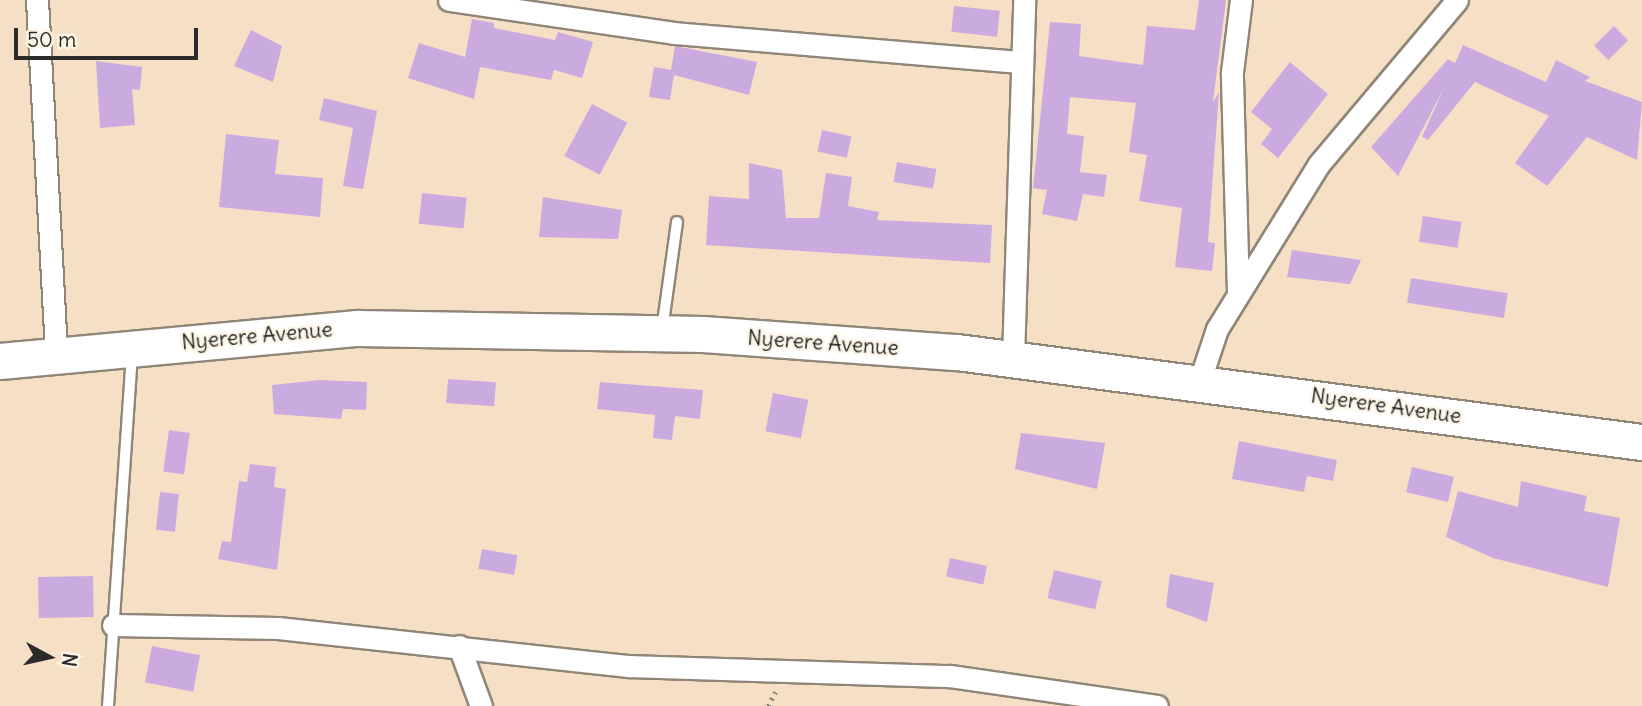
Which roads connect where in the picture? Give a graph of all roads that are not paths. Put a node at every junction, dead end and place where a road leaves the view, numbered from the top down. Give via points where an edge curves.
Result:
1 (37, 0) edge
2 (449, 0) edge
3 (1024, 0) edge
4 (1241, 0) edge
5 (1457, 0) edge
6 (1018, 62) junction
7 (677, 222) dead end
8 (1238, 293) junction
9 (662, 333) junction
10 (133, 345) junction
11 (56, 355) junction
12 (1013, 359) junction
13 (0, 361) edge
14 (1200, 380) junction
15 (1642, 442) edge
16 (113, 625) junction
17 (459, 646) junction
18 (1115, 701) edge
19 (108, 706) edge
20 (481, 706) edge
21 (1157, 706) edge

1 - 11 street
2 - 6 street via 674,33
3 - 6 street
4 - 8 street via 1232,72
5 - 8 street via 1319,164
6 - 12 street
7 - 9 lane
8 - 14 street via 1217,330
9 - 10 main road, Nyerere Avenue via 357,328
9 - 12 main road, Nyerere Avenue
10 - 11 main road, Nyerere Avenue
10 - 16 lane
11 - 13 main road, Nyerere Avenue
12 - 14 main road, Nyerere Avenue
14 - 15 main road, Nyerere Avenue
16 - 17 street via 278,628
16 - 19 lane
17 - 18 street via 630,666 950,676
17 - 20 street
18 - 21 street

